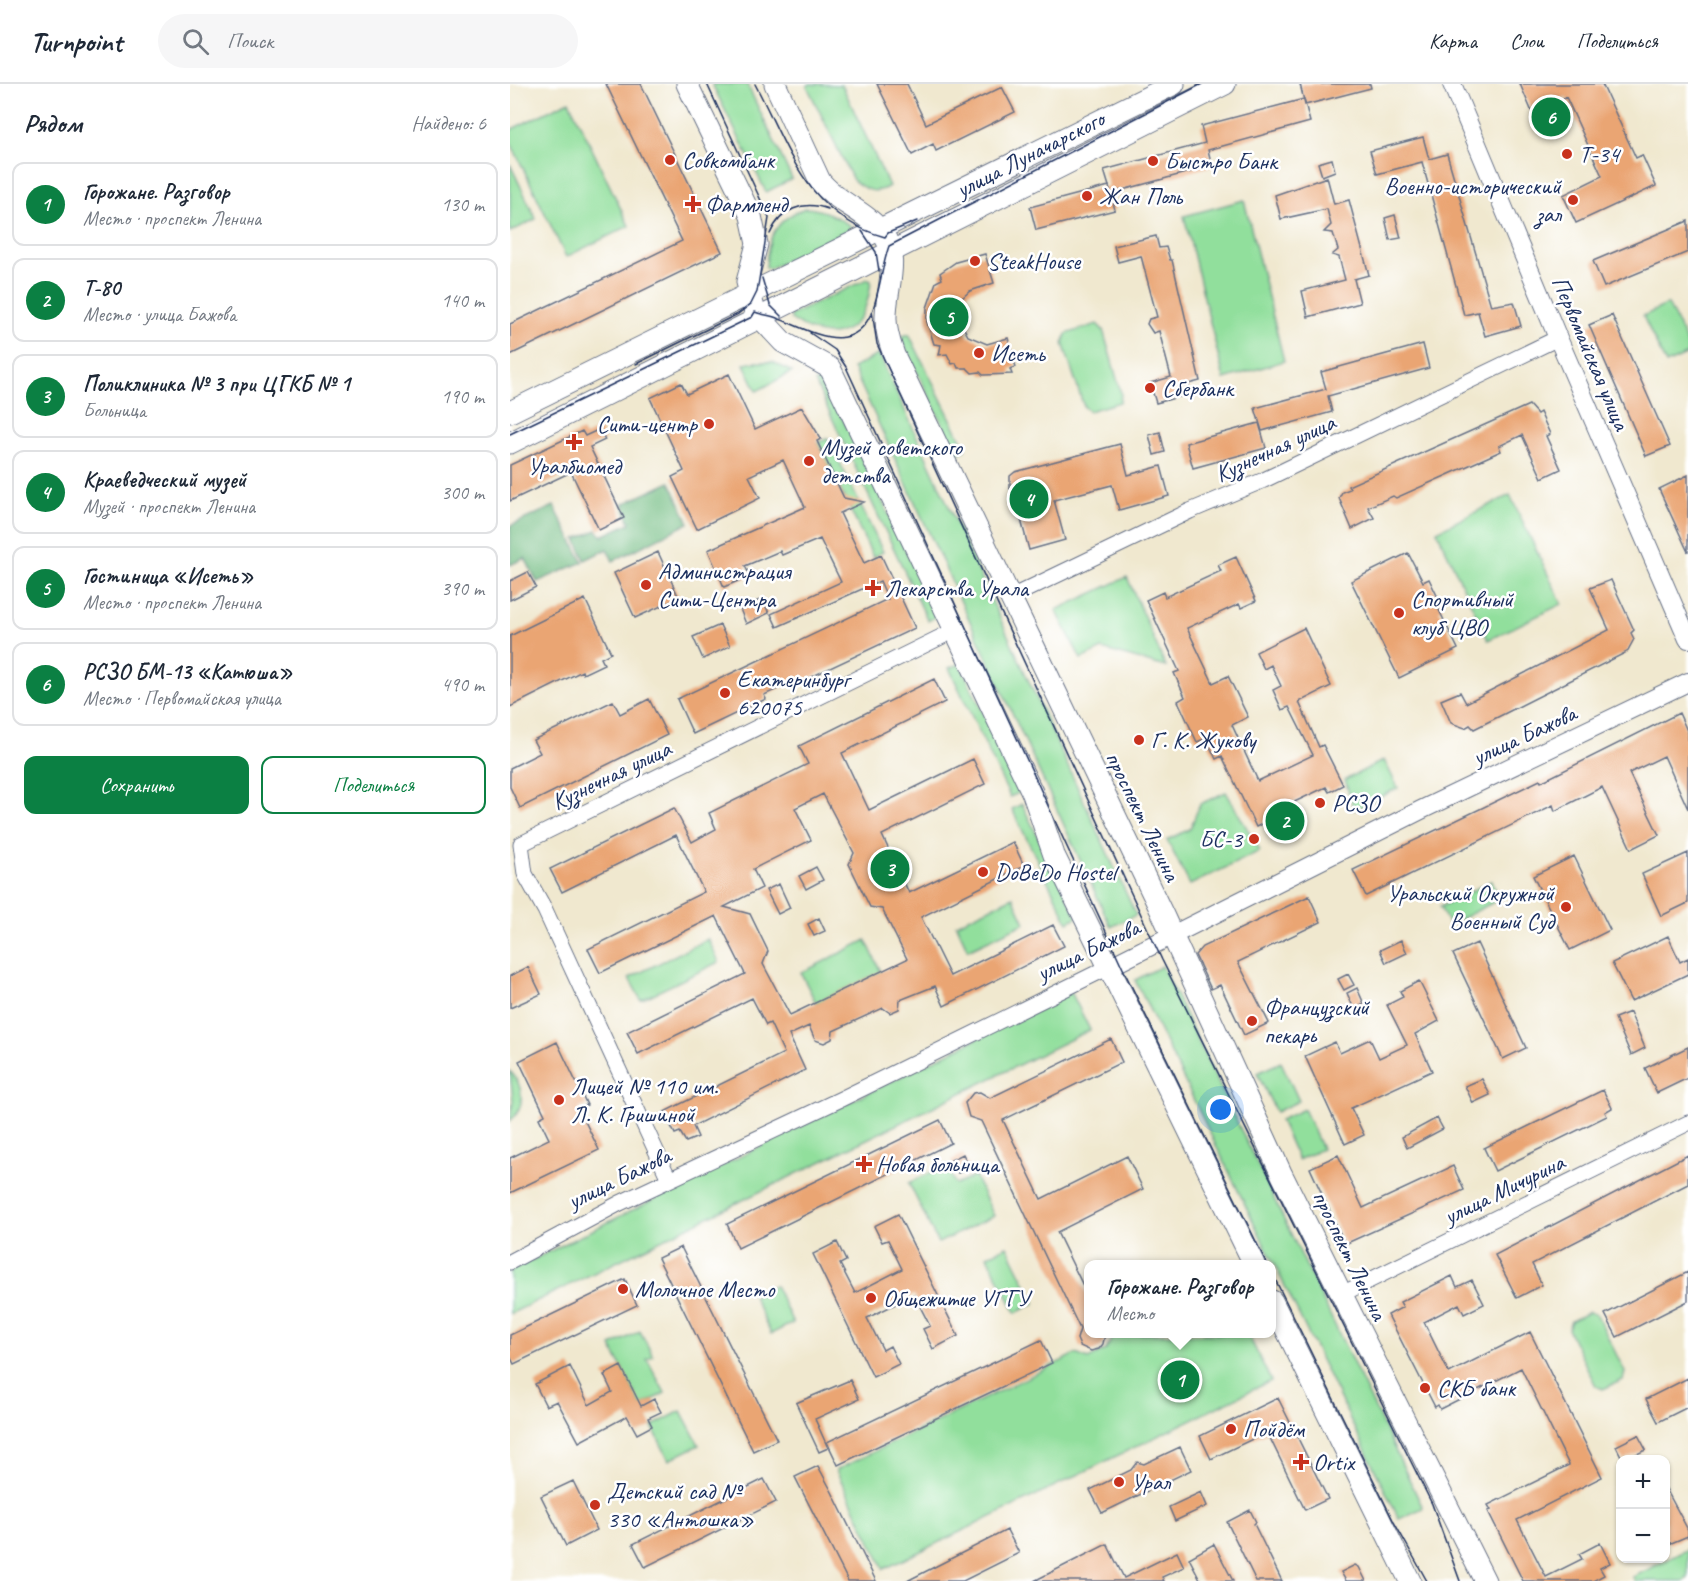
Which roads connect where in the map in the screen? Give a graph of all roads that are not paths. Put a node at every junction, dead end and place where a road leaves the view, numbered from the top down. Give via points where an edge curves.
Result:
1 (687, 84) edge
2 (775, 84) edge
3 (1174, 84) edge
4 (1225, 84) edge
5 (1452, 84) edge
6 (880, 230) junction
7 (891, 253) junction
8 (749, 296) junction
9 (760, 319) junction
10 (1558, 338) junction
11 (510, 412) edge
12 (510, 443) edge
13 (1010, 598) junction
14 (955, 630) junction
15 (1688, 639) edge
16 (1688, 682) edge
17 (1172, 935) junction
18 (1109, 966) junction
19 (1688, 1123) edge
20 (669, 1179) junction
21 (1252, 1260) edge
22 (510, 1262) edge
23 (1340, 1295) junction
24 (1276, 1309) edge
25 (1410, 1581) edge
26 (1485, 1581) edge

1 - 8 main road via 751,216 757,244 747,282
2 - 6 main road, проспект Ленина via 820,181 828,192
3 - 6 main road, улица Луначарского
4 - 7 main road, улица Луначарского
5 - 10 street, Первомайская улица
6 - 7 main road, проспект Ленина
6 - 8 main road, улица Луначарского
7 - 9 main road, улица Луначарского
7 - 13 main road, проспект Ленина via 886,320 894,355
8 - 9 main road
8 - 11 main road
9 - 12 main road
9 - 14 main road via 783,342 830,368
10 - 13 street, Кузнечная улица
10 - 15 street, Первомайская улица
13 - 17 main road, проспект Ленина
14 - 18 main road via 1033,794 1054,855
14 - 20 street, Кузнечная улица via 520,844 525,874
16 - 17 street, улица Бажова
17 - 18 street, улица Бажова
17 - 23 main road, проспект Ленина
18 - 20 street, улица Бажова
18 - 21 main road
19 - 23 street, улица Мичурина
20 - 22 street, улица Бажова
23 - 26 main road, проспект Ленина
24 - 25 main road

